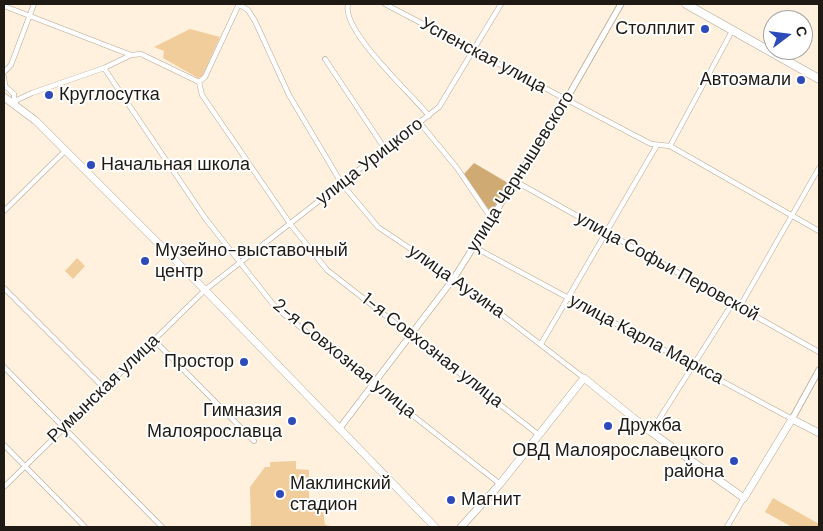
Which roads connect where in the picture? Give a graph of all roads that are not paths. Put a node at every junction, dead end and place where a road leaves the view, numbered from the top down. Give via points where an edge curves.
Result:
1 (34, 4) edge
2 (238, 4) edge
3 (348, 4) edge
4 (385, 4) edge
5 (502, 4) edge
6 (621, 4) edge
7 (686, 4) edge
8 (4, 6) edge
9 (30, 16) junction
10 (732, 31) junction
11 (474, 51) junction
12 (131, 55) junction
13 (325, 59) dead end
14 (104, 68) junction
15 (4, 72) edge
16 (4, 77) edge
17 (819, 79) edge
18 (198, 82) junction
19 (4, 99) edge
20 (566, 100) junction
21 (14, 104) junction
22 (429, 116) junction
23 (420, 123) junction
24 (658, 145) junction
25 (670, 146) junction
26 (385, 149) junction
27 (65, 151) junction
28 (819, 168) edge
29 (515, 181) junction
30 (342, 184) junction
31 (4, 211) edge
32 (793, 215) junction
33 (491, 218) junction
34 (291, 225) junction
35 (819, 231) edge
36 (606, 233) junction
37 (474, 247) junction
38 (240, 263) junction
39 (454, 278) junction
40 (4, 288) edge
41 (205, 290) junction
42 (568, 297) junction
43 (732, 304) junction
44 (739, 308) junction
45 (411, 333) junction
46 (154, 340) junction
47 (541, 344) junction
48 (819, 352) edge
49 (693, 365) junction
50 (4, 367) edge
51 (819, 370) edge
52 (8, 371) junction
53 (4, 376) edge
54 (584, 378) junction
55 (373, 384) junction
56 (105, 388) junction
57 (792, 419) junction
58 (63, 429) junction
59 (339, 429) junction
60 (651, 432) junction
61 (819, 433) edge
62 (539, 435) junction
63 (254, 441) dead end
64 (4, 445) edge
65 (25, 466) junction
66 (500, 484) junction
67 (4, 487) edge
68 (744, 498) junction
69 (85, 527) edge
70 (162, 527) edge
71 (432, 527) edge
72 (461, 527) edge
73 (727, 527) edge

1 - 9 street
2 - 18 street via 205,77
2 - 30 street, улица Аузина via 248,10 255,21 289,95
3 - 22 street via 351,24 391,76
4 - 11 street, Успенская улица
5 - 11 street, улица Урицкого
6 - 20 street, улица Чернышевского
7 - 10 main road
8 - 9 street
9 - 12 street
9 - 15 street via 11,65
10 - 17 main road
10 - 25 street
11 - 20 street, Успенская улица
11 - 22 street, улица Урицкого via 439,107
12 - 14 street
12 - 18 street via 142,54
13 - 26 street
14 - 21 street via 32,93
14 - 38 street, 2-я Совхозная улица via 205,218
16 - 21 street via 5,86 14,94
18 - 34 street, 1-я Совхозная улица via 202,95
19 - 21 main road
20 - 24 street, Успенская улица
20 - 29 street, улица Чернышевского
21 - 27 main road
22 - 23 street, улица Урицкого
23 - 26 street, улица Урицкого
23 - 33 street via 457,168
24 - 25 street, Успенская улица
24 - 36 street
25 - 32 street, Успенская улица
26 - 30 street, улица Урицкого
27 - 31 street
27 - 41 main road
28 - 32 street
29 - 33 street, улица Чернышевского
29 - 36 street, улица Софьи Перовской
30 - 34 street, улица Урицкого
30 - 39 street, улица Аузина via 378,227
32 - 35 street, Успенская улица
32 - 44 street
33 - 37 street, улица Чернышевского
34 - 38 street, улица Урицкого
34 - 45 street, 1-я Совхозная улица via 327,270
36 - 42 street
36 - 43 street, улица Софьи Перовской
37 - 39 street, улица Чернышевского
37 - 42 street, улица Карла Маркса
38 - 41 street, улица Урицкого
38 - 55 street, 2-я Совхозная улица via 276,308
39 - 45 street, улица Чернышевского
39 - 47 street, улица Аузина
40 - 56 street
41 - 46 street, Румынская улица
41 - 59 main road
42 - 47 street
42 - 49 street, улица Карла Маркса
43 - 44 street, улица Софьи Перовской
43 - 49 street
44 - 48 street, улица Софьи Перовской
45 - 55 street, улица Чернышевского
45 - 62 street, 1-я Совхозная улица
46 - 56 street, Румынская улица
46 - 63 street
47 - 54 street, улица Аузина
49 - 57 street, улица Карла Маркса
49 - 60 street
50 - 52 street
51 - 57 street
52 - 53 street
52 - 58 street
54 - 60 main road, улица Аузина
54 - 62 main road
55 - 59 street, улица Чернышевского
55 - 66 street, 2-я Совхозная улица
56 - 58 street, Румынская улица
57 - 61 main road, улица Карла Маркса
57 - 68 main road
58 - 65 street, Румынская улица
58 - 70 street
59 - 71 main road
60 - 68 main road, улица Аузина
62 - 66 main road
64 - 65 street
65 - 67 street, Румынская улица
65 - 69 street
66 - 72 main road
68 - 73 street

